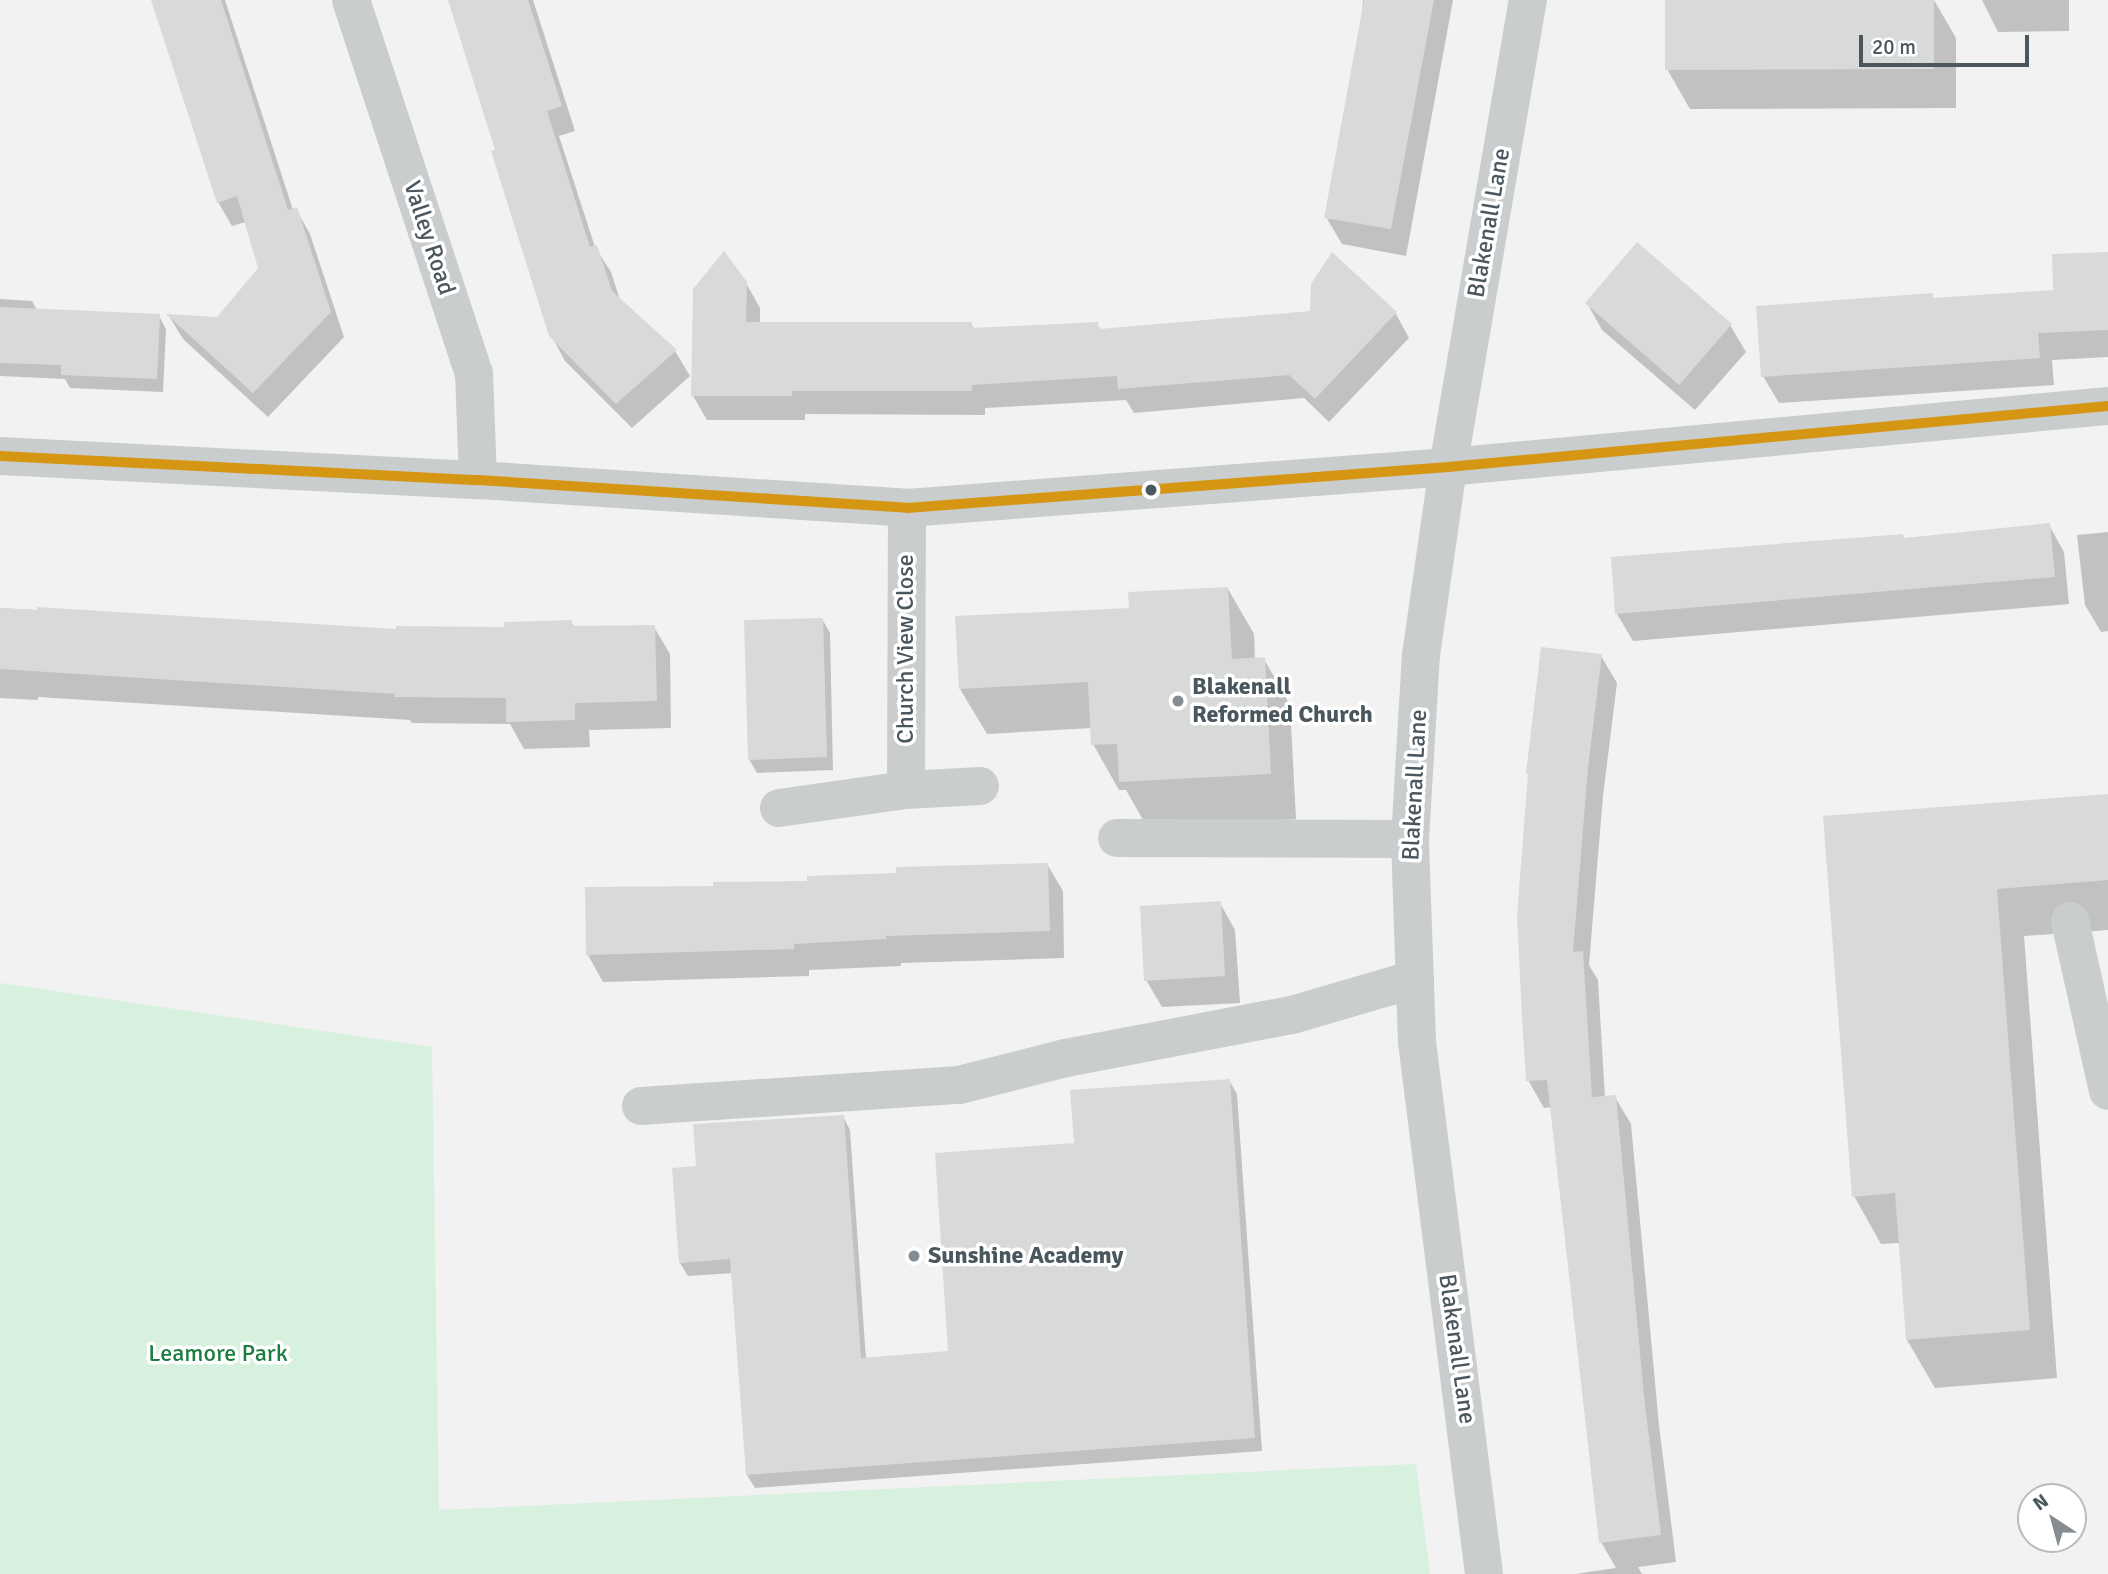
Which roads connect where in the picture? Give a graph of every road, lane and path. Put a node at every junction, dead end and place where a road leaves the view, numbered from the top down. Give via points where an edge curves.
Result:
1 (351, 0) edge
2 (1528, 0) edge
3 (2108, 406) edge
4 (0, 456) edge
5 (1448, 467) junction
6 (478, 480) junction
7 (906, 508) junction
8 (980, 786) dead end
9 (906, 790) junction
10 (779, 808) dead end
11 (1117, 838) dead end
12 (1409, 839) junction
13 (2070, 921) dead end
14 (1415, 979) junction
15 (2108, 1091) edge
16 (641, 1105) dead end
17 (1484, 1574) edge

1 - 6 street, Valley Road via 474,374
2 - 5 street, Blakenall Lane
3 - 5 street
4 - 6 street
5 - 7 street
5 - 12 street, Blakenall Lane via 1422,655
6 - 7 street
7 - 9 street, Church View Close
8 - 9 street
9 - 10 street
11 - 12 street
12 - 14 street, Blakenall Lane
13 - 15 street
14 - 16 street via 1292,1015 1066,1058 959,1086
14 - 17 street, Blakenall Lane via 1417,1042

